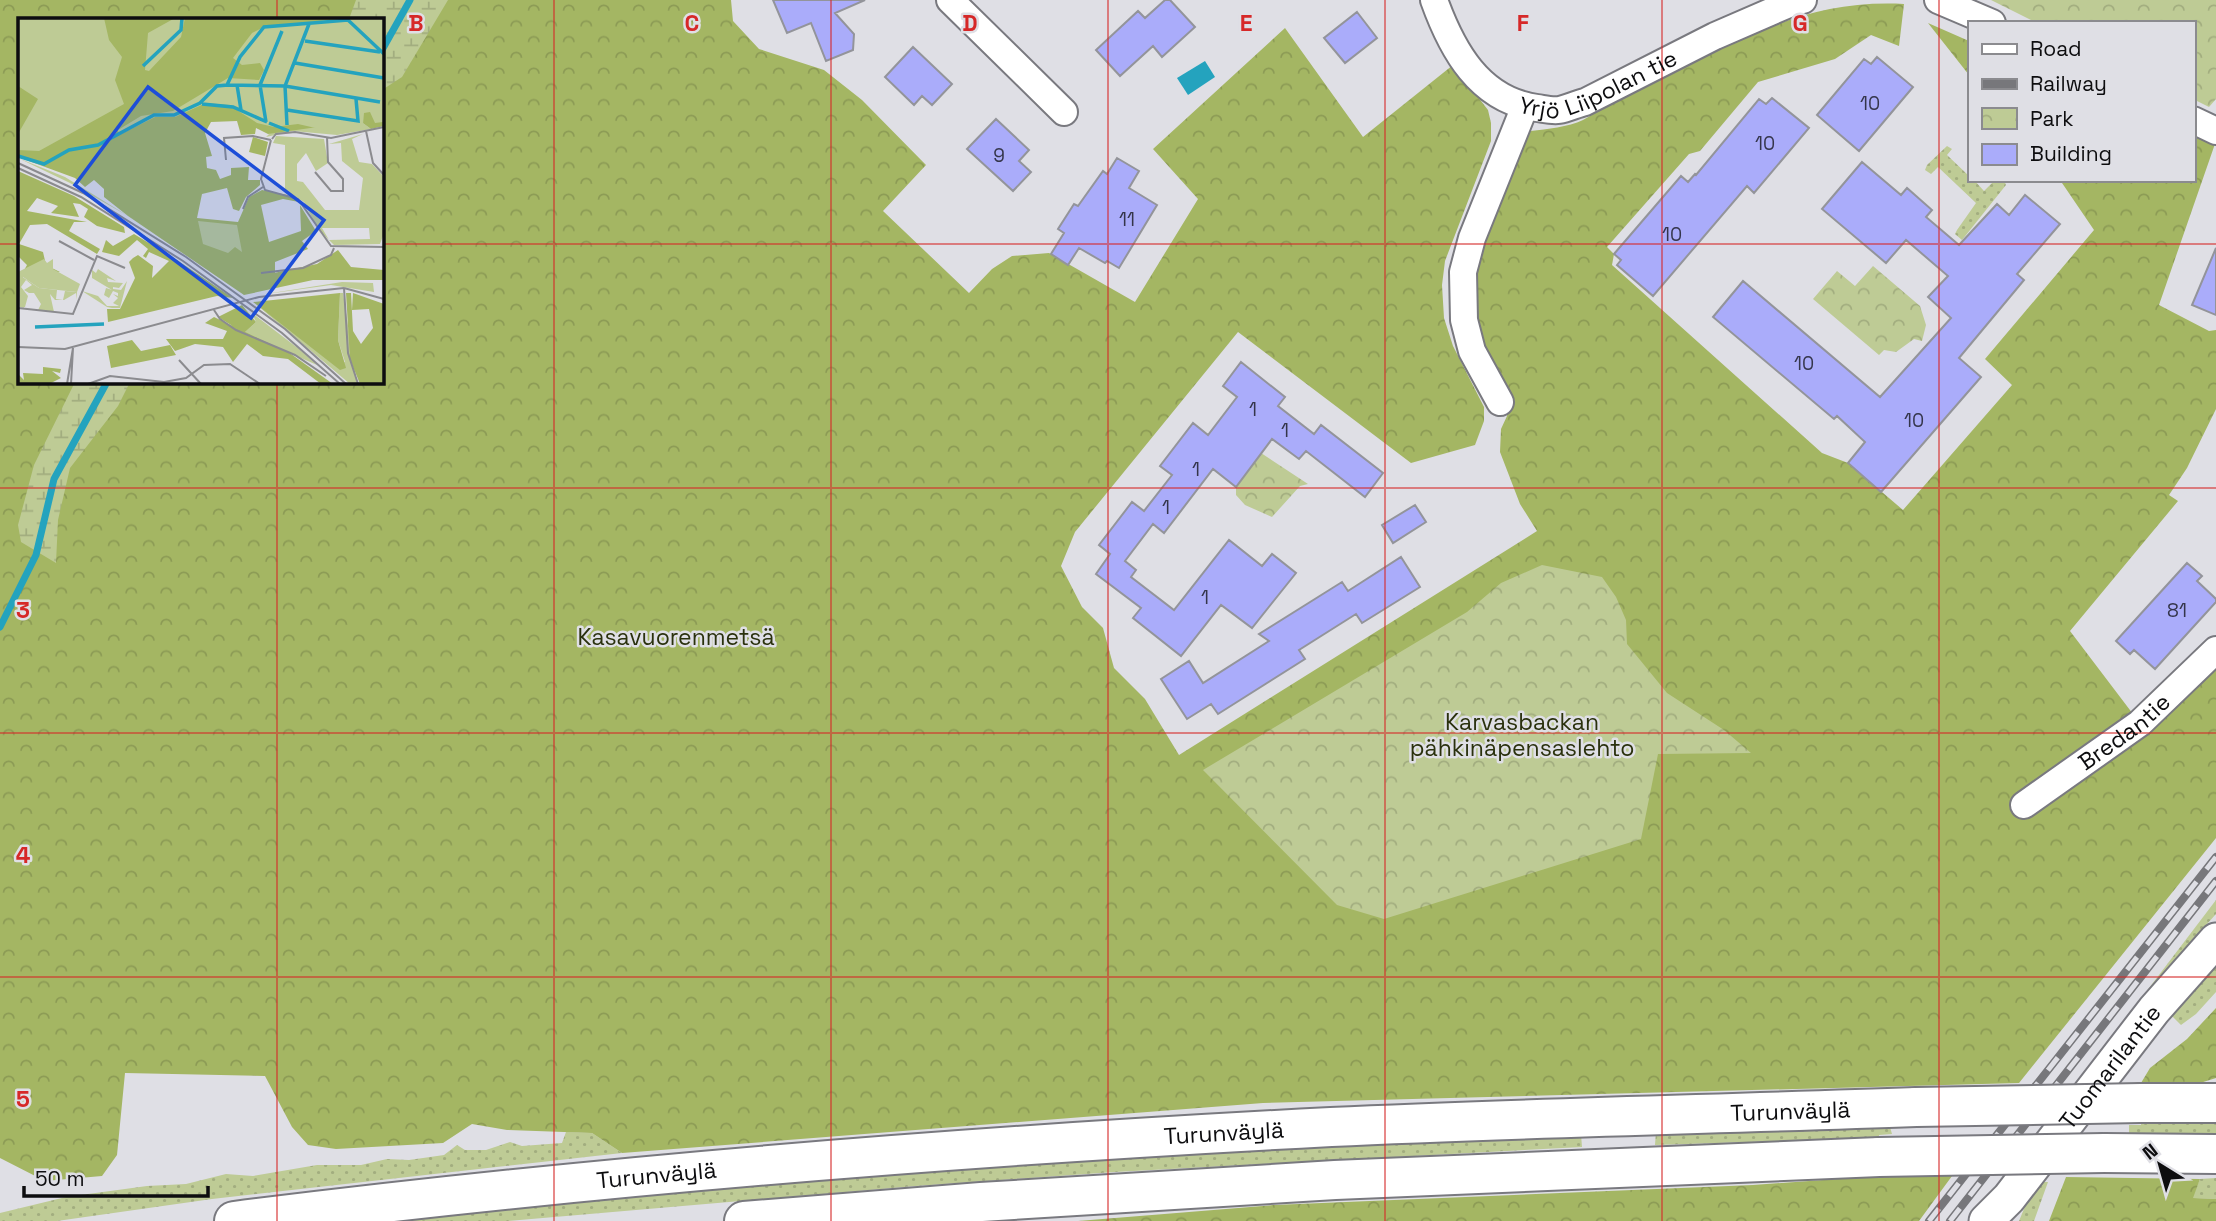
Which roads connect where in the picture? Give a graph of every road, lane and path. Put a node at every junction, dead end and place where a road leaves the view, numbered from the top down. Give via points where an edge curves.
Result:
1 (950, 0) edge
2 (1434, 0) edge
3 (1803, 0) edge
4 (1938, 0) edge
5 (1987, 21) edge
6 (1525, 106) junction
7 (1064, 112) dead end
8 (2195, 121) edge
9 (2216, 131) edge
10 (1500, 402) dead end
11 (2216, 650) edge
12 (2024, 804) dead end
13 (2216, 940) edge
14 (2216, 1103) edge
15 (2216, 1154) edge
16 (2000, 1213) edge
17 (234, 1221) edge
18 (744, 1221) edge

1 - 7 street
2 - 6 street, Yrjö Liipolan tie via 1444,29 1474,74 1496,93
3 - 6 street, Yrjö Liipolan tie via 1725,32 1585,102 1557,111
4 - 5 street
6 - 10 street via 1463,272 1464,320 1472,351
8 - 9 street
11 - 12 street, Bredantie via 2140,723
13 - 16 main road, Tuomarilantie via 2154,1010
14 - 17 highway, Turunväylä, bridge via 1916,1107 1332,1127 697,1171
15 - 18 highway, bridge via 1879,1157 1335,1180

